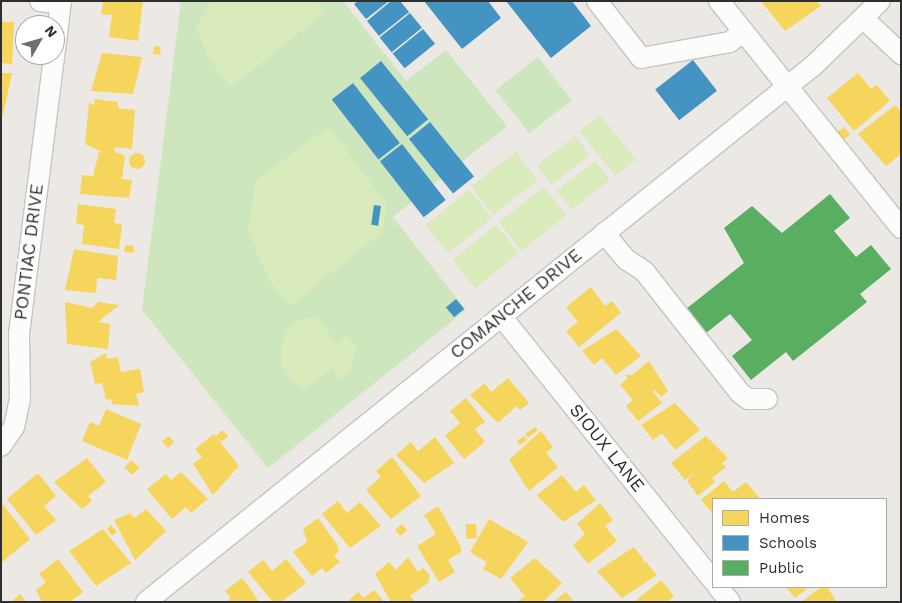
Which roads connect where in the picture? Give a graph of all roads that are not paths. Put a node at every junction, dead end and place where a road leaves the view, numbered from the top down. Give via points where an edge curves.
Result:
1 (40, 1) edge
2 (596, 1) edge
3 (719, 1) edge
4 (880, 1) edge
5 (61, 3) edge
6 (866, 20) junction
7 (743, 31) junction
8 (901, 54) edge
9 (53, 65) edge
10 (787, 87) junction
11 (901, 228) edge
12 (604, 233) junction
13 (501, 316) junction
14 (767, 399) dead end
15 (1, 446) edge
16 (712, 580) edge
17 (719, 588) edge
18 (146, 602) edge
19 (730, 602) edge

1 - 5 street
2 - 7 street via 641,58 730,42
3 - 7 street
4 - 6 street, COMANCHE DRIVE
6 - 8 street
6 - 10 street, COMANCHE DRIVE
7 - 10 street
9 - 15 street, PONTIAC DRIVE via 19,334 20,399 14,427
10 - 11 street via 809,116 823,127
10 - 12 street, COMANCHE DRIVE
12 - 13 street, COMANCHE DRIVE
12 - 14 street via 627,260 644,271 740,393 748,399
13 - 16 street, SIOUX LANE
13 - 18 street, COMANCHE DRIVE
17 - 19 street

